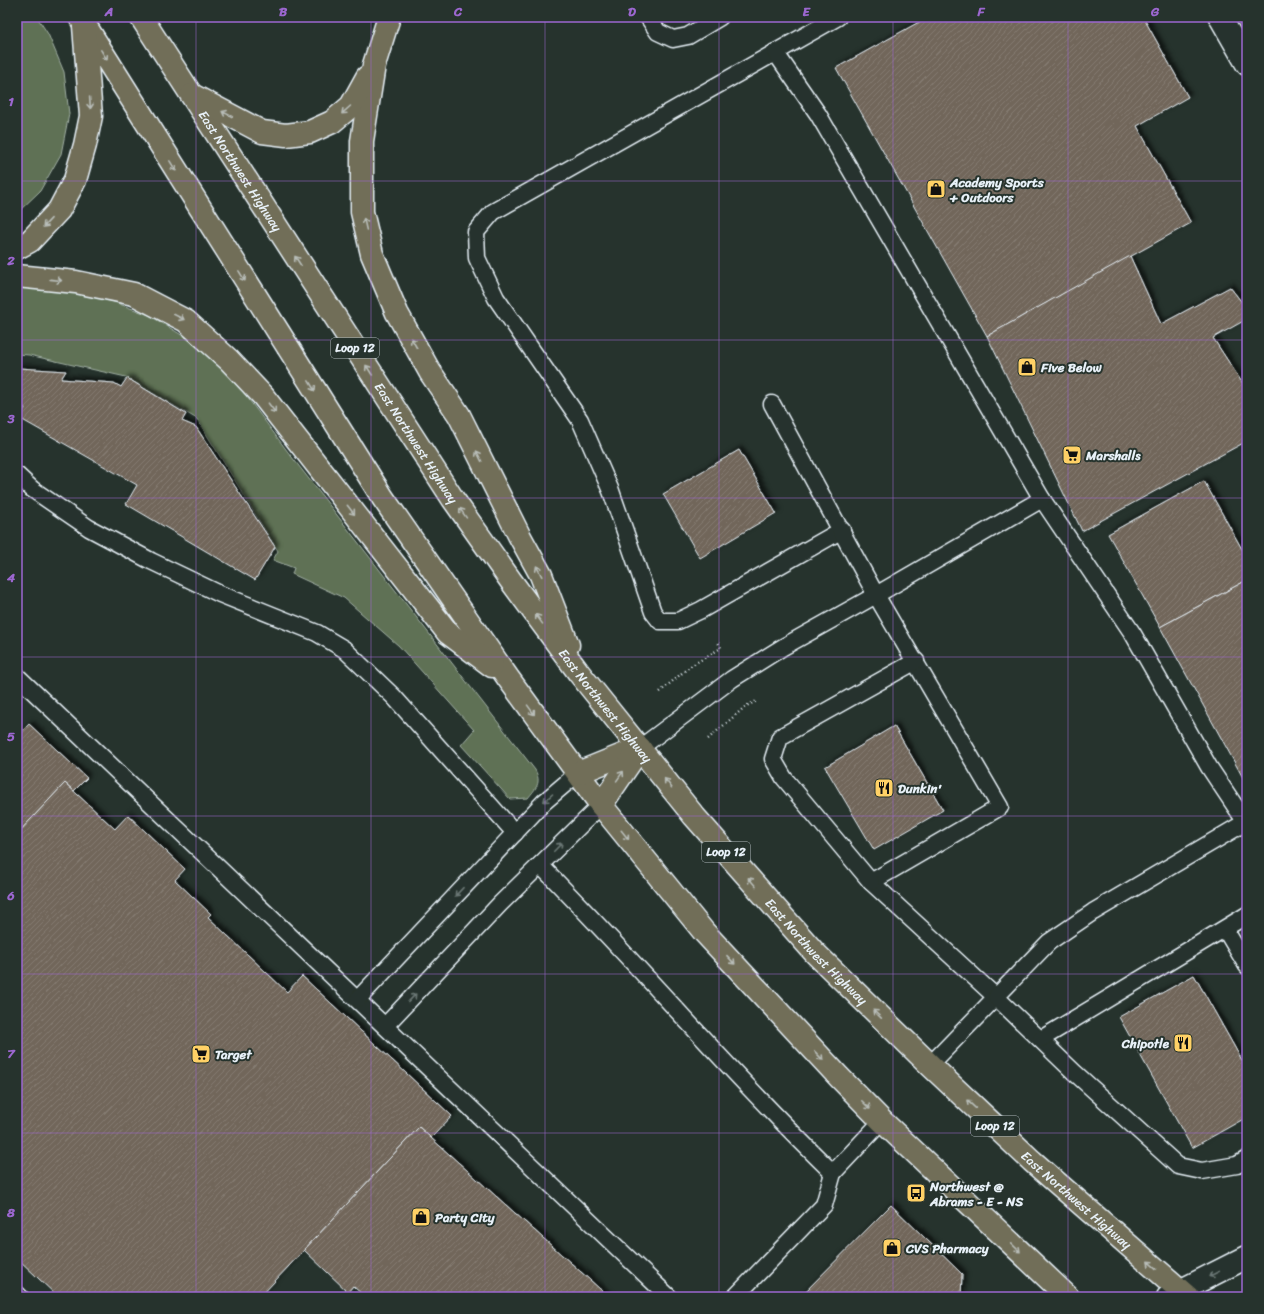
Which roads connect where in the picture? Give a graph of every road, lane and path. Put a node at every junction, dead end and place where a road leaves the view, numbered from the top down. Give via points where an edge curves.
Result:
1 (141, 17) edge
2 (389, 17) edge
3 (648, 17) edge
4 (720, 17) edge
5 (838, 17) edge
6 (1220, 17) edge
7 (82, 20) edge
8 (776, 52) junction
9 (1247, 64) edge
10 (374, 66) junction
11 (190, 95) junction
12 (17, 248) edge
13 (17, 276) edge
14 (772, 404) dead end
15 (17, 475) edge
16 (1042, 499) junction
17 (842, 530) junction
18 (876, 595) junction
19 (718, 642) dead end
20 (916, 661) junction
21 (579, 673) junction
22 (17, 676) edge
23 (508, 678) junction
24 (660, 692) dead end
25 (757, 701) dead end
26 (708, 739) dead end
27 (640, 748) junction
28 (578, 773) junction
29 (601, 805) junction
30 (1246, 823) edge
31 (515, 833) junction
32 (540, 865) junction
33 (871, 882) junction
34 (1247, 915) edge
35 (1225, 929) junction
36 (1247, 966) edge
37 (996, 997) junction
38 (358, 999) junction
39 (385, 1026) junction
40 (1041, 1039) junction
41 (930, 1064) junction
42 (882, 1121) junction
43 (1247, 1160) edge
44 (833, 1173) junction
45 (1247, 1257) edge
46 (17, 1294) edge
47 (1179, 1295) edge
48 (20, 1297) edge
49 (669, 1297) edge
50 (735, 1297) edge
51 (1068, 1297) edge

1 - 11 main road, East Northwest Highway / Loop 12
2 - 10 main road
3 - 4 lane via 658,32 672,38 688,36
5 - 8 lane
6 - 9 main road
7 -> 12 main road via 91,116 86,145 75,180 59,210 30,241
7 -> 23 main road via 383,498
8 - 16 lane via 818,114
8 - 17 lane via 493,212 476,232 477,258 496,298 580,420 611,491 653,612 660,621 678,621 701,610
10 -> 11 main road via 351,106 332,122 310,132 286,135 262,132
21 -> 10 main road via 541,576 458,415 397,313 372,254 362,212 362,141
21 -> 11 main road, East Northwest Highway / Loop 12 via 453,499
13 -> 23 main road via 76,282 134,294 186,321 229,360 263,396 448,633
14 - 17 lane
15 - 31 lane via 89,528 151,561 220,594 317,633 344,648 394,697
16 - 18 lane
16 - 30 lane via 1133,634 1209,767
17 - 18 lane
18 - 20 lane
18 - 27 lane via 732,679
19 - 24 path via 721,648 689,667
20 - 33 lane via 1000,807
20 - 33 lane via 780,737 773,759 784,778
21 - 27 main road, East Northwest Highway / Loop 12
22 - 38 lane
23 -> 28 main road
25 - 26 path via 746,706
27 - 28 main road
29 -> 27 main road
41 -> 27 main road, East Northwest Highway / Loop 12 via 815,953 694,816
28 - 29 main road
28 -> 31 lane via 544,802
32 -> 29 lane
29 -> 42 main road via 704,932
30 - 37 lane via 1092,912 1049,942
31 -> 38 lane
39 -> 32 lane
32 - 44 lane via 692,1028
33 - 37 lane
34 - 35 lane
35 - 36 lane
35 - 40 lane
37 - 40 lane
37 - 41 lane
38 - 39 lane
39 - 49 lane
40 - 43 lane via 1178,1166 1202,1171 1237,1165
47 -> 41 main road, East Northwest Highway / Loop 12
42 - 44 lane
42 -> 51 main road
44 - 50 lane via 824,1205
45 -> 47 main road
46 - 48 lane

